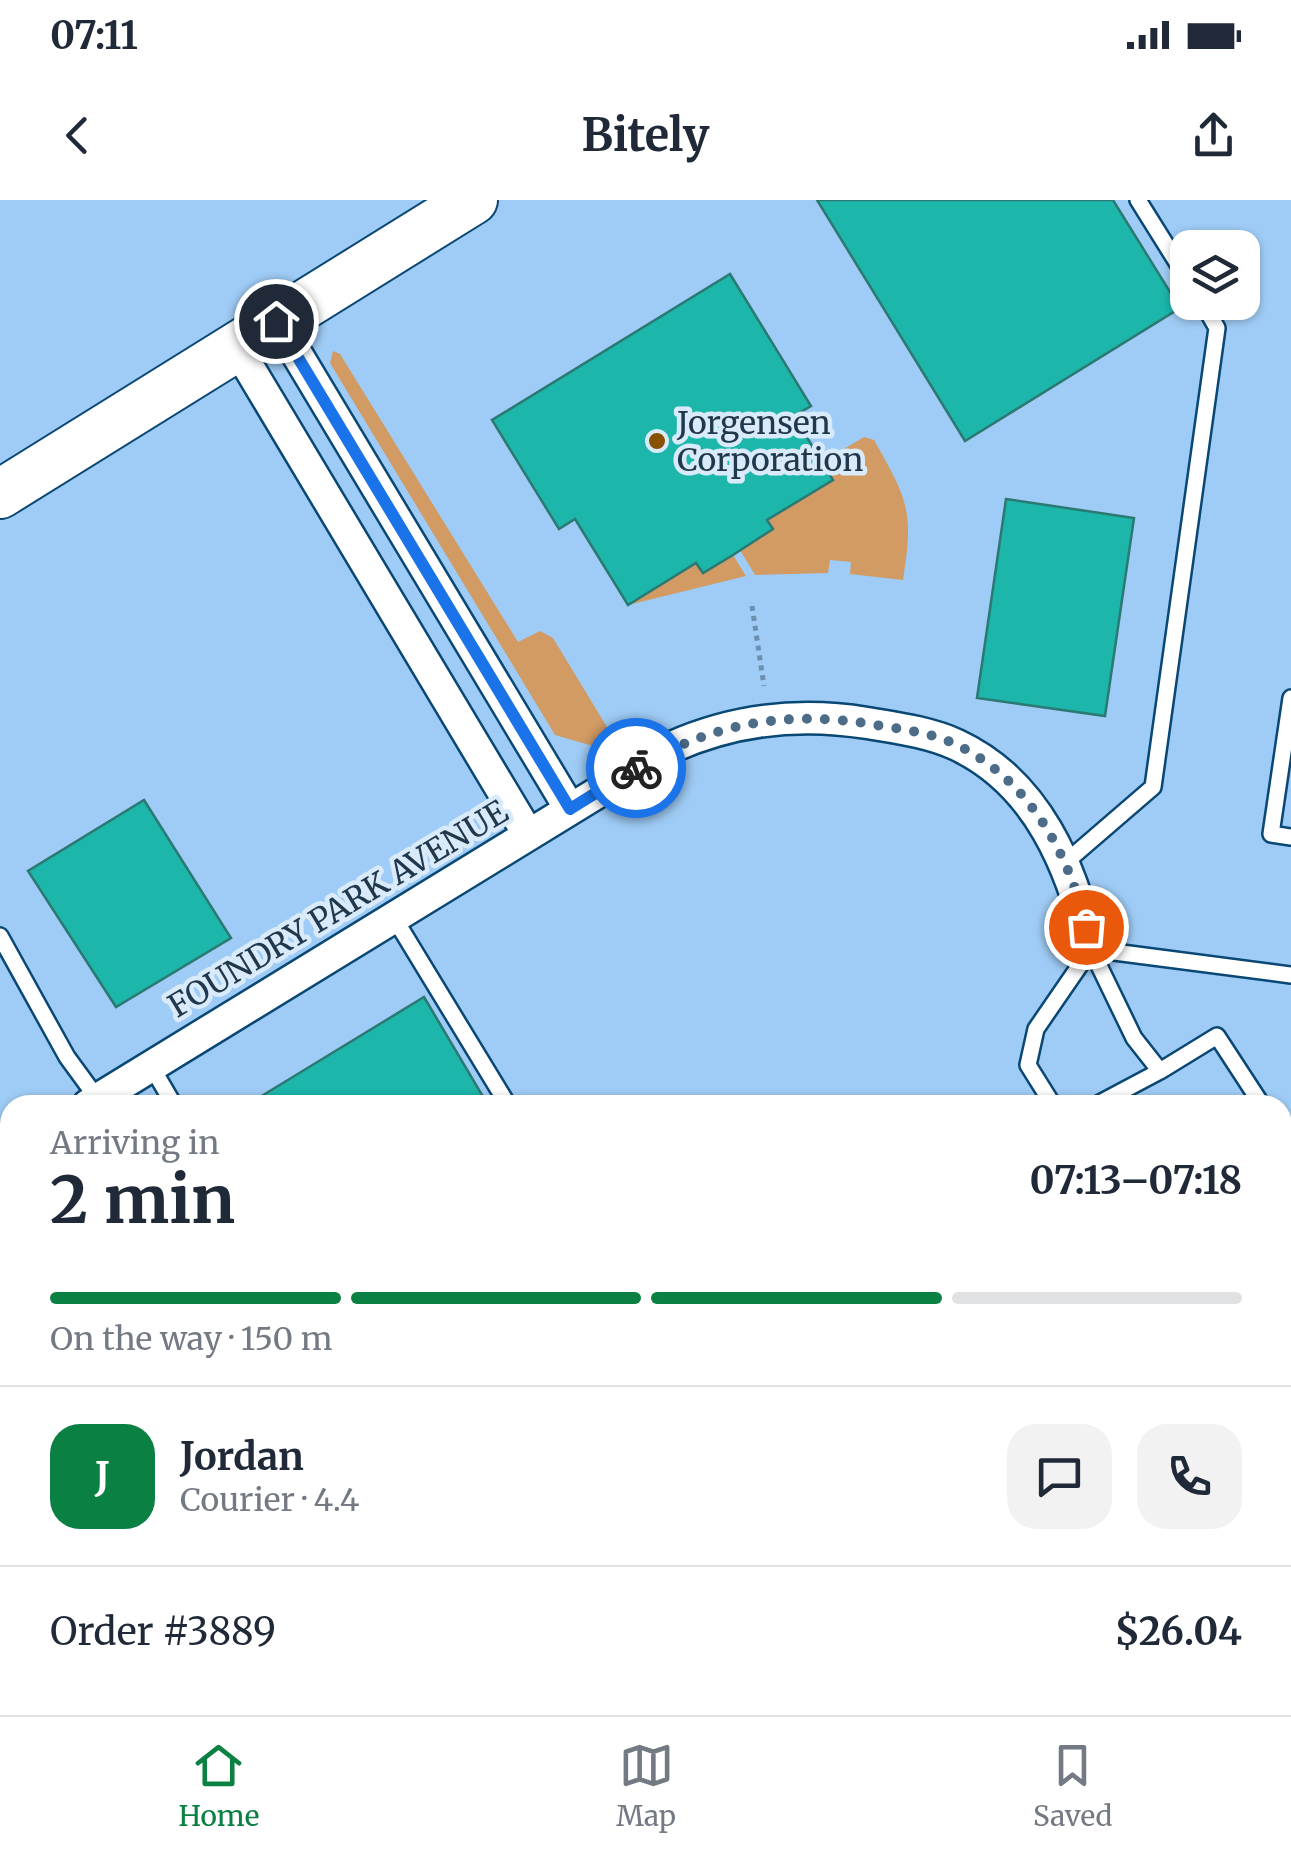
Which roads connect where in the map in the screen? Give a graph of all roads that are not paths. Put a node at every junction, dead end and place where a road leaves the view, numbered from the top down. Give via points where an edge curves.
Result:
1 (413, 200) edge
2 (473, 200) edge
3 (1138, 200) edge
4 (1170, 251) edge
5 (1213, 320) edge
6 (276, 321) junction
7 (236, 346) junction
8 (0, 494) edge
9 (1291, 698) edge
10 (570, 809) junction
11 (528, 834) junction
12 (1291, 837) edge
13 (1066, 862) junction
14 (393, 916) junction
15 (0, 936) edge
16 (1090, 949) junction
17 (1291, 974) edge
18 (150, 1064) junction
19 (1160, 1071) junction
20 (88, 1095) edge
21 (103, 1095) edge
22 (168, 1095) edge
23 (502, 1095) edge
24 (1047, 1095) edge
25 (1115, 1095) edge
26 (1256, 1095) edge

1 - 7 main road
2 - 6 main road
3 - 4 lane
5 - 13 lane via 1218,328 1153,786
6 - 7 main road
6 - 10 street
7 - 8 main road
7 - 11 street
9 - 12 lane via 1271,834
10 - 11 street, FOUNDRY PARK AVENUE
10 - 13 street, FOUNDRY PARK AVENUE via 700,734 768,718 841,719 926,734 984,762 1016,788
11 - 14 street, FOUNDRY PARK AVENUE
13 - 16 street, FOUNDRY PARK AVENUE
14 - 18 street, FOUNDRY PARK AVENUE
14 - 23 lane
15 - 20 lane
16 - 17 lane
16 - 19 lane via 1134,1038
16 - 24 lane via 1036,1029 1028,1065
18 - 21 street, FOUNDRY PARK AVENUE
18 - 22 lane
19 - 25 lane
19 - 26 lane via 1218,1036

